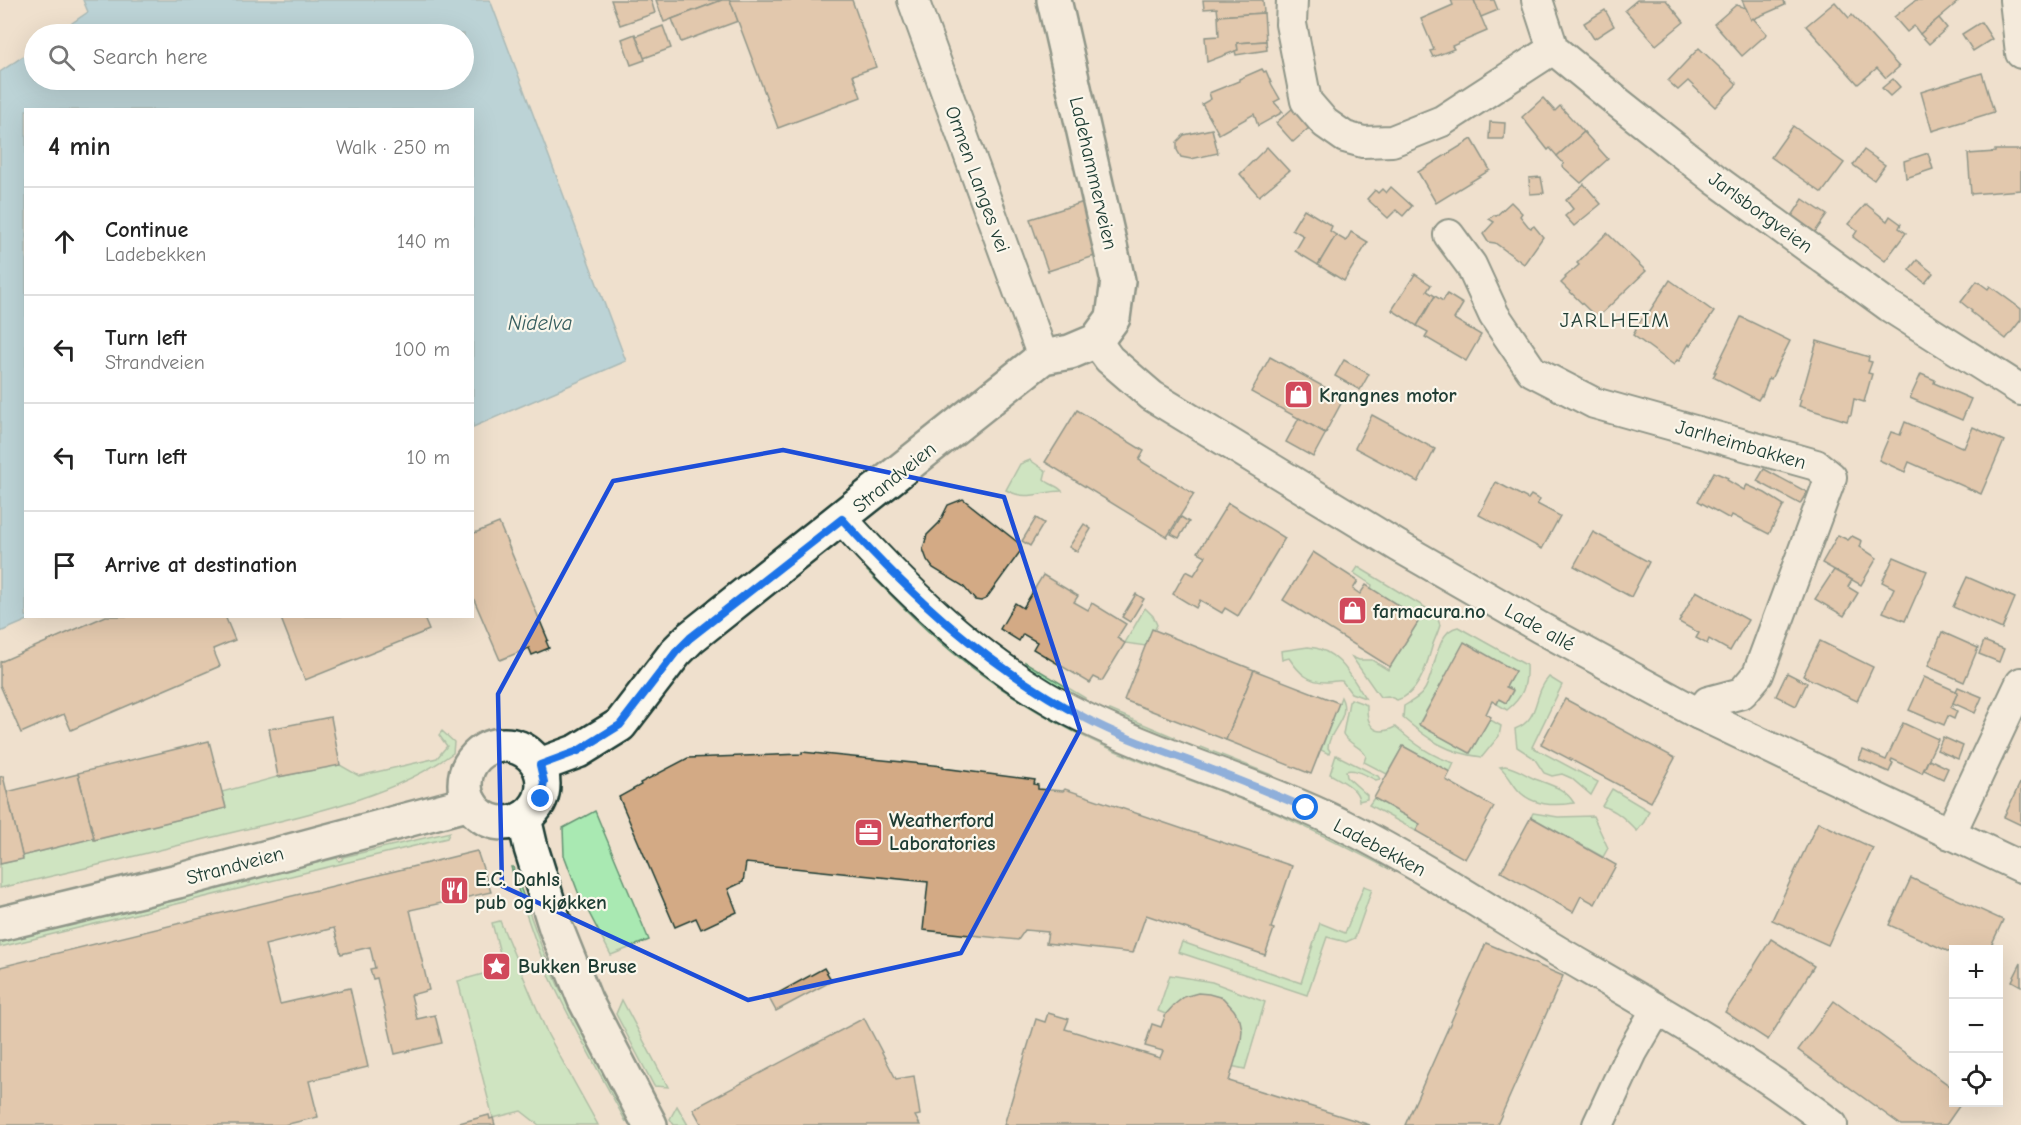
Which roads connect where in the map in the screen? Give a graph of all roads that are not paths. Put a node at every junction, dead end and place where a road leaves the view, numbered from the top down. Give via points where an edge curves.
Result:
1 (913, 0) edge
2 (1054, 0) edge
3 (1292, 0) edge
4 (1537, 0) edge
5 (2015, 0) edge
6 (1553, 49) junction
7 (2021, 53) edge
8 (1449, 235) dead end
9 (1096, 341) junction
10 (1043, 357) junction
11 (2021, 390) edge
12 (842, 519) junction
13 (2021, 683) edge
14 (1699, 714) junction
15 (540, 765) junction
16 (470, 803) junction
17 (524, 818) junction
18 (1950, 834) junction
19 (2021, 867) edge
20 (0, 924) edge
21 (1657, 1009) junction
22 (650, 1125) edge
23 (1598, 1125) edge
24 (1832, 1125) edge

1 - 10 street, Ormen Langes vei
2 - 9 main road, Ladehammerveien via 1118,281 1113,318
3 - 6 street via 1291,24 1306,101 1325,123 1345,137 1363,142 1392,141 1442,121
4 - 6 street
5 - 7 street
6 - 11 street, Jarlsborgveien via 1716,180 1889,306
8 - 14 street, Jarlheimbakken via 1471,265 1494,315 1532,371 1594,403 1816,465 1831,477 1758,674 1742,693 1708,702
9 - 10 main road, Strandveien via 1070,352
9 - 14 street, Lade allé via 1109,359 1152,396 1398,546
10 - 12 main road, Strandveien
12 - 15 main road, Strandveien via 690,638 620,725 578,751
12 - 21 street, Ladebekken via 891,573 955,632 1038,691 1136,741 1340,824
13 - 18 street
14 - 18 street, Lade allé
15 - 16 main road via 518,746 486,748 466,772
15 - 17 main road via 543,791 536,807
16 - 17 main road via 484,818 494,822
16 - 20 main road, Strandveien
17 - 22 main road via 556,928 585,1000
18 - 19 street, Lade allé
21 - 23 street
21 - 24 street, Ladebekken via 1756,1071

